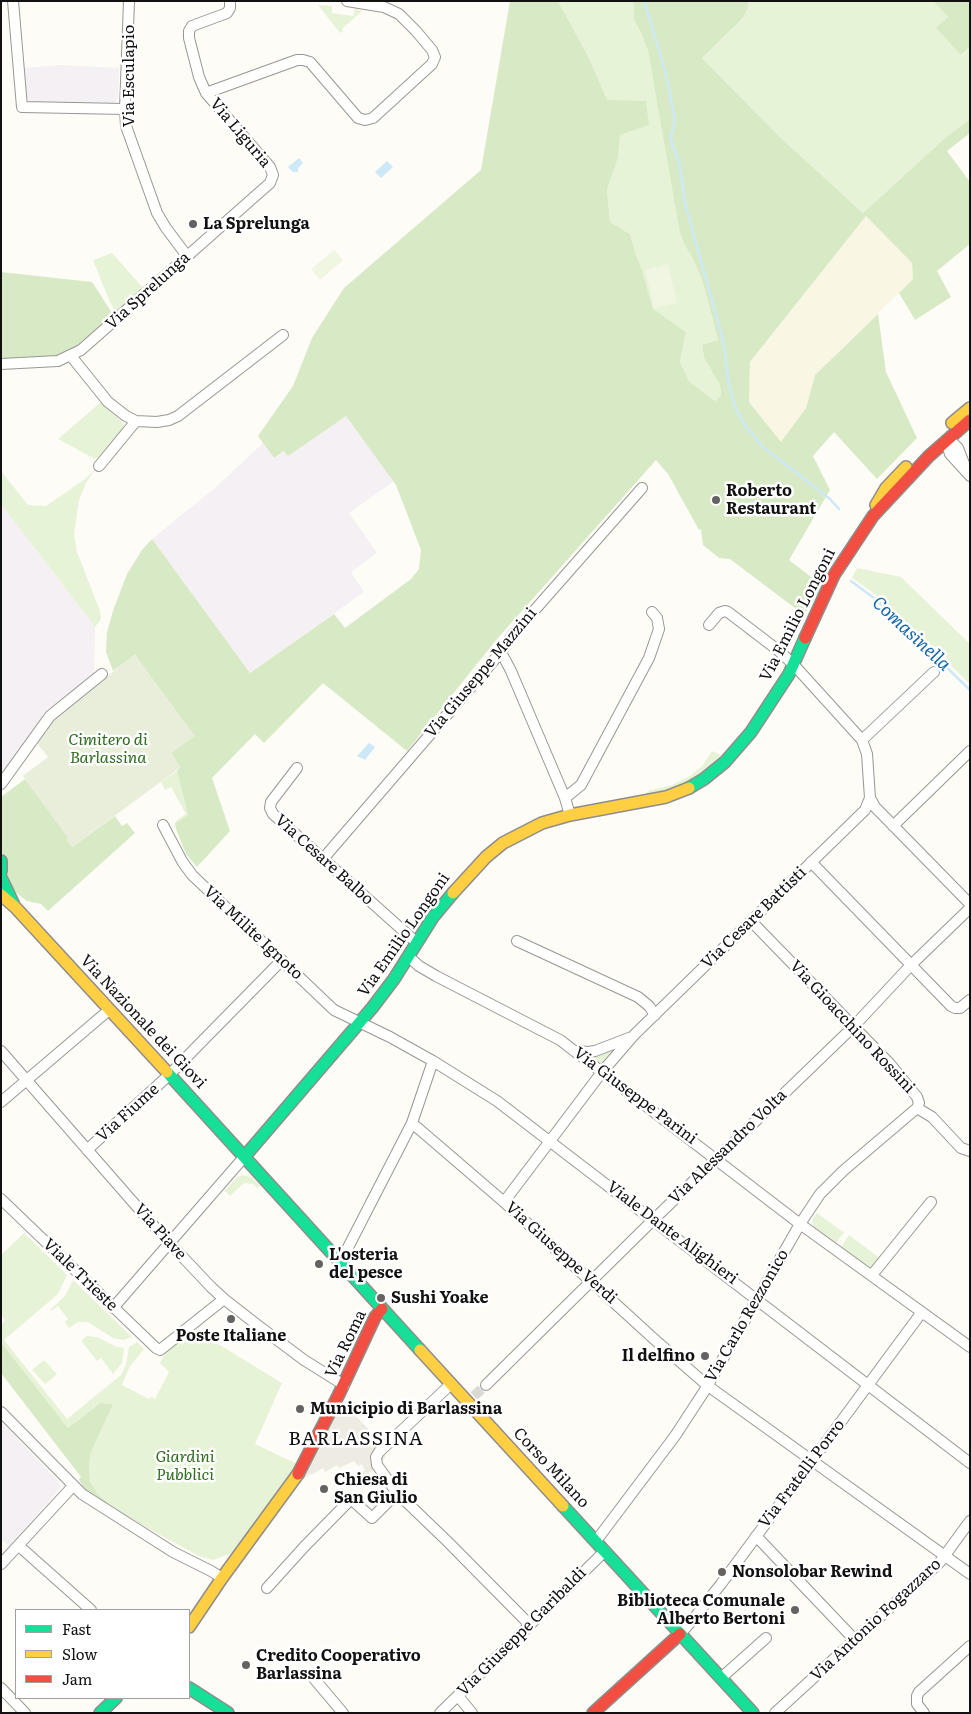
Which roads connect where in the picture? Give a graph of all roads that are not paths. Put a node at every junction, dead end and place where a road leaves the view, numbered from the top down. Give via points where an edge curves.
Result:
1 (12, 1) edge
2 (129, 1) edge
3 (230, 1) edge
4 (347, 1) edge
5 (206, 93) junction
6 (125, 109) junction
7 (273, 175) joint
8 (187, 256) junction
9 (283, 335) dead end
10 (71, 356) junction
11 (1, 364) edge
12 (970, 408) edge
13 (968, 420) edge
14 (136, 421) junction
15 (947, 440) junction
16 (929, 456) junction
17 (957, 456) junction
18 (99, 466) dead end
19 (969, 475) edge
20 (892, 480) junction
21 (642, 488) dead end
22 (873, 516) junction
23 (652, 612) dead end
24 (709, 625) dead end
25 (501, 652) junction
26 (794, 665) junction
27 (934, 672) dead end
28 (102, 674) dead end
29 (862, 740) junction
30 (970, 751) edge
31 (297, 768) dead end
32 (1, 784) edge
33 (565, 798) junction
34 (871, 801) junction
35 (570, 815) junction
36 (162, 825) dead end
37 (893, 826) junction
38 (1, 860) edge
39 (322, 860) junction
40 (811, 862) junction
41 (1, 871) edge
42 (1, 878) edge
43 (1, 895) edge
44 (970, 906) edge
45 (17, 909) junction
46 (751, 921) junction
47 (517, 941) dead end
48 (417, 943) junction
49 (409, 957) junction
50 (282, 960) junction
51 (911, 965) junction
52 (970, 1000) edge
53 (109, 1010) junction
54 (655, 1015) junction
55 (360, 1024) junction
56 (854, 1026) junction
57 (634, 1035) junction
58 (574, 1050) junction
59 (1, 1051) edge
60 (433, 1061) junction
61 (602, 1072) junction
62 (169, 1076) junction
63 (27, 1081) junction
64 (1, 1102) edge
65 (917, 1108) junction
66 (412, 1123) junction
67 (550, 1141) junction
68 (87, 1150) junction
69 (969, 1152) edge
70 (245, 1156) junction
71 (717, 1159) junction
72 (1, 1199) edge
73 (504, 1202) junction
74 (931, 1202) dead end
75 (654, 1220) junction
76 (800, 1224) junction
77 (169, 1243) junction
78 (340, 1263) junction
79 (872, 1275) junction
80 (592, 1281) junction
81 (224, 1299) junction
82 (757, 1299) junction
83 (113, 1308) junction
84 (382, 1309) junction
85 (922, 1312) junction
86 (970, 1347) edge
87 (451, 1384) junction
88 (868, 1384) junction
89 (486, 1385) tunnel mouth
90 (708, 1386) junction
91 (342, 1390) junction
92 (1, 1412) edge
93 (812, 1461) junction
94 (970, 1463) edge
95 (73, 1486) junction
96 (397, 1493) junction
97 (970, 1522) edge
98 (756, 1536) junction
99 (596, 1541) junction
100 (19, 1546) junction
101 (605, 1551) junction
102 (945, 1556) junction
103 (1, 1564) edge
104 (970, 1574) edge
105 (222, 1578) junction
106 (267, 1588) dead end
107 (90, 1609) edge
108 (530, 1625) junction
109 (190, 1626) edge
110 (680, 1634) junction
111 (766, 1638) dead end
112 (854, 1639) junction
113 (970, 1646) edge
114 (311, 1675) dead end
115 (721, 1678) junction
116 (1, 1688) edge
117 (190, 1689) edge
118 (458, 1696) junction
119 (115, 1699) edge
120 (25, 1713) edge
121 (100, 1713) edge
122 (228, 1713) edge
123 (343, 1713) edge
124 (440, 1713) edge
125 (472, 1713) edge
126 (594, 1713) edge
127 (753, 1713) edge
128 (775, 1713) edge
129 (924, 1713) edge

1 - 6 street via 22,108
2 - 6 street, Via Esculapio
3 - 5 street, Via Liguria via 227,13 194,25 189,31 188,38
4 - 5 street via 384,7 399,14 432,50 435,58 373,118 358,118 310,62 303,60
5 - 7 street, Via Liguria via 270,167
6 - 8 street, Via Esculapio via 128,134 156,213
7 - 8 street, Via Sprelunga via 267,186
8 - 10 street, Via Sprelunga via 100,335
9 - 14 street via 178,416 157,422
10 - 11 street, Via Sprelunga via 50,362
10 - 14 street via 108,402
12 - 20 street, Via Emilio Longoni
13 - 15 street, Via Emilio Longoni
13 - 17 street
14 - 18 street
15 - 16 street, Via Emilio Longoni
15 - 17 street via 956,445
15 - 20 street, Via Emilio Longoni via 941,440
16 - 17 street via 940,453
16 - 22 street, Via Emilio Longoni
17 - 19 street
20 - 22 street, Via Emilio Longoni via 877,502
21 - 25 street, Via Giuseppe Mazzini
22 - 26 street, Via Emilio Longoni via 834,575
23 - 33 street via 659,630 649,658 581,785
24 - 26 street via 719,613 728,612
25 - 33 street
25 - 39 street, Via Giuseppe Mazzini
26 - 29 street
26 - 35 street, Via Emilio Longoni via 744,741 704,779 666,797
27 - 29 street
28 - 32 street via 50,716
29 - 34 street via 868,754
30 - 37 street
31 - 39 street, Via Cesare Balbo via 271,802 271,812
33 - 35 street
34 - 37 street
34 - 40 street, Via Cesare Battisti
35 - 48 street, Via Emilio Longoni via 527,830 486,857 446,900
36 - 50 street, Via Milite Ignoto via 192,875
37 - 44 street
38 - 41 street
39 - 48 street, Via Cesare Balbo
40 - 46 street, Via Cesare Battisti
40 - 51 street
42 - 45 street, Via Nazionale dei Giovi
43 - 45 street, Via Nazionale dei Giovi
44 - 51 street, Via Alessandro Volta
45 - 53 street, Via Nazionale dei Giovi
46 - 54 street, Via Cesare Battisti
46 - 56 street, Via Gioacchino Rossini
47 - 54 street via 638,997 650,1006
48 - 49 street, Via Emilio Longoni
49 - 55 street, Via Emilio Longoni
49 - 58 street, Via Giuseppe Parini via 426,970 553,1035
50 - 55 street, Via Milite Ignoto via 334,1010
50 - 62 street, Via Fiume
51 - 52 street via 953,1007 960,1008
51 - 56 street, Via Alessandro Volta
53 - 62 street, Via Nazionale dei Giovi
53 - 63 street
54 - 57 street, Via Cesare Battisti
55 - 60 street, Viale Dante Alighieri
55 - 70 street, Via Emilio Longoni
56 - 65 street, Via Gioacchino Rossini via 917,1097
56 - 71 street, Via Alessandro Volta
57 - 58 street, Via Cesare Battisti via 595,1051
57 - 61 street, Via Cesare Battisti
58 - 61 street, Via Giuseppe Parini
59 - 63 street, Via Piave
60 - 66 street
60 - 67 street, Viale Dante Alighieri via 497,1101
61 - 67 street, Via Cesare Battisti
61 - 71 street, Via Giuseppe Parini
62 - 68 street, Via Fiume
62 - 70 street, Via Nazionale dei Giovi
63 - 64 street
63 - 68 street, Via Piave
65 - 69 street, Via Gioacchino Rossini via 932,1117 960,1148
65 - 76 street, Via Carlo Rezzonico via 827,1186
66 - 73 street, Via Giuseppe Verdi
66 - 78 street
67 - 73 street, Via Cesare Battisti
67 - 75 street, Viale Dante Alighieri
68 - 77 street, Via Piave
70 - 77 street
70 - 78 street, Corso Milano
71 - 75 street, Via Alessandro Volta
71 - 76 street, Via Giuseppe Parini
72 - 83 street, Viale Trieste
73 - 80 street, Via Giuseppe Verdi
74 - 79 street
75 - 80 street, Via Alessandro Volta
75 - 82 street, Viale Dante Alighieri
76 - 79 street, Via Giuseppe Parini
76 - 82 street, Via Carlo Rezzonico
77 - 81 street, Via Piave
77 - 83 street
78 - 84 street, Corso Milano
79 - 85 street, Via Giuseppe Parini
80 - 89 street, Via Alessandro Volta
80 - 90 street, Via Giuseppe Verdi
81 - 83 street, Viale Trieste via 160,1350
81 - 91 street, Via Piave
82 - 88 street, Viale Dante Alighieri
82 - 90 street, Via Carlo Rezzonico
84 - 87 street, Corso Milano
84 - 91 street, Via Roma via 375,1317
85 - 86 street, Via Giuseppe Parini
85 - 88 street, Via Fratelli Porro
87 - 96 street via 379,1452 378,1467
87 - 99 street, Corso Milano via 471,1399
88 - 93 street, Via Fratelli Porro
88 - 94 street, Viale Dante Alighieri
90 - 93 street, Via Giuseppe Verdi
90 - 99 street, Via Carlo Rezzonico via 675,1436
91 - 105 street, Via Roma via 297,1475
92 - 95 street
93 - 98 street, Via Fratelli Porro
93 - 102 street, Via Giuseppe Verdi
95 - 100 street
95 - 105 street via 155,1542
96 - 106 street via 372,1518 351,1499
96 - 108 street
97 - 102 street, Via Antonio Fogazzaro
98 - 110 street, Via Fratelli Porro
98 - 112 street
99 - 101 street, Corso Milano
100 - 103 street
100 - 107 street
101 - 108 street, Via Giuseppe Garibaldi
101 - 110 street, Corso Milano
102 - 104 street, Via Giuseppe Verdi
102 - 112 street, Via Antonio Fogazzaro
105 - 109 street, Via Roma
108 - 118 street, Via Giuseppe Garibaldi
110 - 115 street, Corso Milano
110 - 126 street
111 - 115 street
112 - 128 street, Via Antonio Fogazzaro
113 - 129 street via 919,1692 917,1704
114 - 123 street
115 - 127 street, Corso Milano
116 - 120 street
117 - 122 street
118 - 124 street, Via Giuseppe Garibaldi
118 - 125 street
119 - 121 street

